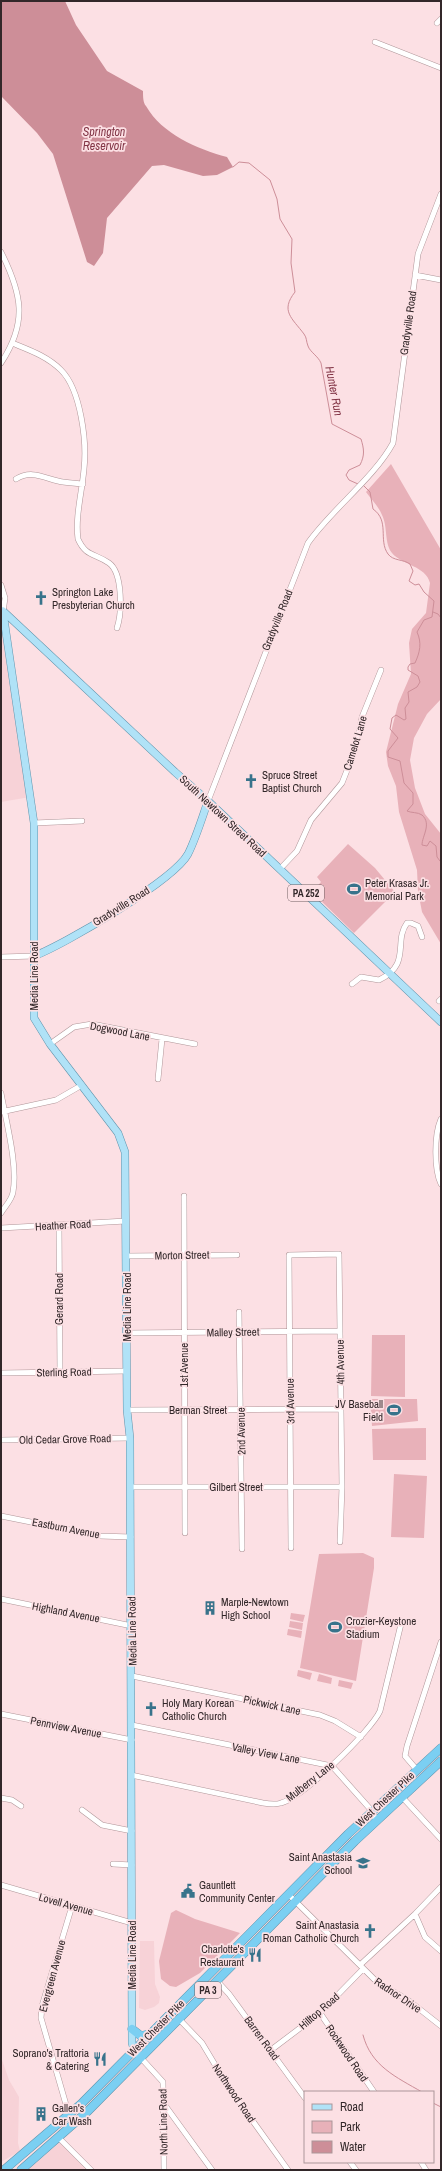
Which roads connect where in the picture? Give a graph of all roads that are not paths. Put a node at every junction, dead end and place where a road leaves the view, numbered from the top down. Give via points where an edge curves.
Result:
1 (441, 19) edge
2 (437, 23) dead end
3 (375, 42) dead end
4 (441, 68) edge
5 (441, 194) edge
6 (1, 252) edge
7 (415, 275) junction
8 (441, 280) edge
9 (12, 344) junction
10 (1, 363) edge
11 (16, 479) dead end
12 (83, 484) junction
13 (1, 585) edge
14 (2, 611) edge
15 (117, 628) dead end
16 (381, 670) dead end
17 (208, 800) junction
18 (82, 821) dead end
19 (34, 823) junction
20 (280, 869) junction
21 (422, 936) dead end
22 (34, 956) junction
23 (1, 957) edge
24 (391, 972) junction
25 (352, 984) dead end
26 (441, 1022) edge
27 (162, 1039) junction
28 (50, 1044) junction
29 (195, 1044) dead end
30 (158, 1078) dead end
31 (82, 1085) junction
32 (1, 1093) edge
33 (3, 1112) edge
34 (441, 1120) edge
35 (441, 1184) edge
36 (184, 1196) dead end
37 (1, 1213) edge
38 (126, 1221) junction
39 (59, 1225) junction
40 (1, 1228) edge
41 (184, 1254) junction
42 (237, 1255) dead end
43 (288, 1255) joint
44 (126, 1256) junction
45 (239, 1312) dead end
46 (240, 1331) junction
47 (289, 1331) junction
48 (340, 1331) junction
49 (127, 1333) junction
50 (184, 1333) junction
51 (127, 1371) junction
52 (1, 1373) edge
53 (60, 1373) junction
54 (290, 1409) junction
55 (340, 1409) junction
56 (127, 1410) junction
57 (184, 1410) junction
58 (240, 1410) junction
59 (130, 1438) junction
60 (1, 1440) edge
61 (130, 1487) junction
62 (185, 1487) junction
63 (291, 1487) junction
64 (342, 1487) junction
65 (242, 1488) junction
66 (1, 1516) edge
67 (185, 1533) dead end
68 (131, 1537) junction
69 (340, 1542) dead end
70 (291, 1548) dead end
71 (242, 1549) dead end
72 (1, 1599) edge
73 (401, 1624) dead end
74 (132, 1626) junction
75 (441, 1642) edge
76 (132, 1676) junction
77 (1, 1714) edge
78 (132, 1726) junction
79 (361, 1737) junction
80 (132, 1740) junction
81 (441, 1748) edge
82 (441, 1761) edge
83 (332, 1766) junction
84 (417, 1770) junction
85 (132, 1775) junction
86 (402, 1797) junction
87 (1, 1798) edge
88 (21, 1806) dead end
89 (82, 1810) dead end
90 (372, 1811) junction
91 (376, 1820) junction
92 (132, 1831) junction
93 (441, 1840) edge
94 (113, 1864) dead end
95 (132, 1865) junction
96 (1, 1885) edge
97 (441, 1887) edge
98 (288, 1894) junction
99 (295, 1901) junction
100 (72, 1906) junction
101 (415, 1914) junction
102 (132, 1923) junction
103 (441, 1951) edge
104 (361, 1967) junction
105 (217, 1981) junction
106 (320, 2013) junction
107 (179, 2019) junction
108 (441, 2026) edge
109 (132, 2029) junction
110 (150, 2034) junction
111 (134, 2050) junction
112 (271, 2050) junction
113 (141, 2058) junction
114 (373, 2091) edge
115 (304, 2097) edge
116 (164, 2104) junction
117 (68, 2116) junction
118 (59, 2138) junction
119 (18, 2160) junction
120 (1, 2166) edge
121 (4, 2170) edge
122 (21, 2170) edge
123 (91, 2170) edge
124 (164, 2170) edge
125 (212, 2170) edge
126 (288, 2170) edge

1 - 2 street
3 - 4 street
5 - 7 street, Gradyville Road via 418,254
6 - 9 street via 14,278 19,300 17,327
7 - 8 street
7 - 17 street, Gradyville Road via 393,443 383,459 308,543
9 - 10 street
9 - 12 street via 44,357 62,370 69,380 83,425
11 - 12 street via 32,474
12 - 15 street via 78,540 86,552 109,563 117,572 120,594 120,621
13 - 14 street, Media Line Road via 5,598
14 - 17 main road, South Newtown Street Road / PA 252
14 - 19 main road, Media Line Road
16 - 20 street, Camelot Lane via 362,717 356,750 342,784 310,820 297,851
17 - 20 main road, South Newtown Street Road / PA 252
17 - 22 main road, Gradyville Road via 187,855 176,869 74,936
18 - 19 street
19 - 22 main road, Media Line Road
20 - 24 main road, South Newtown Street Road / PA 252
21 - 24 street via 418,926 407,923 400,959
22 - 23 street, Gradyville Road
22 - 28 main road, Media Line Road via 34,1018
24 - 25 street via 379,980 361,976
24 - 26 main road, South Newtown Street Road / PA 252
27 - 28 street, Dogwood Lane via 92,1024 74,1028
27 - 29 street, Dogwood Lane
27 - 30 street
28 - 31 main road, Media Line Road
31 - 33 street via 56,1100
31 - 38 main road, Media Line Road via 124,1146
32 - 33 street
33 - 37 street via 12,1148 14,1187 11,1198
34 - 35 street via 436,1130 437,1176
36 - 41 street, 1st Avenue
38 - 39 street, Heather Road
38 - 44 main road, Media Line Road
39 - 40 street, Heather Road
39 - 53 street, Gerard Road
41 - 42 street, Morton Street
41 - 44 street, Morton Street
41 - 50 street, 1st Avenue
43 - 47 street, 3rd Avenue
43 - 48 street, 4th Avenue via 338,1254
44 - 49 main road, Media Line Road
45 - 46 street, 2nd Avenue
46 - 47 street, Malley Street
46 - 50 street, Malley Street
46 - 58 street, 2nd Avenue
47 - 48 street, Malley Street
47 - 54 street, 3rd Avenue
48 - 55 street, 4th Avenue
49 - 50 street, Malley Street
49 - 51 main road, Media Line Road
50 - 57 street, 1st Avenue
51 - 53 street, Sterling Road
51 - 56 main road, Media Line Road
52 - 53 street, Sterling Road
54 - 55 street, Berman Street
54 - 58 street, Berman Street
54 - 63 street, 3rd Avenue
55 - 64 street, 4th Avenue
56 - 57 street, Berman Street
56 - 59 main road, Media Line Road
57 - 58 street, Berman Street
57 - 62 street, 1st Avenue
58 - 65 street, 2nd Avenue
59 - 60 street, Old Cedar Grove Road
59 - 61 main road, Media Line Road
61 - 62 street, Gilbert Street
61 - 68 main road, Media Line Road
62 - 65 street, Gilbert Street
62 - 67 street, 1st Avenue
63 - 64 street, Gilbert Street
63 - 65 street, Gilbert Street
63 - 70 street, 3rd Avenue
64 - 69 street, 4th Avenue
65 - 71 street, 2nd Avenue
66 - 68 street, Eastburn Avenue via 100,1536
68 - 74 main road, Media Line Road
72 - 74 street, Highland Avenue
73 - 79 street, Mulberry Lane via 380,1711 376,1721
74 - 76 main road, Media Line Road
75 - 84 street via 406,1746 405,1756
76 - 78 main road, Media Line Road
76 - 79 street, Pickwick Lane via 320,1715 336,1721
77 - 80 street, Pennview Avenue
78 - 80 main road, Media Line Road
78 - 83 street, Valley View Lane
79 - 83 street, Mulberry Lane
80 - 85 main road, Media Line Road
81 - 84 highway, West Chester Pike / PA 3
82 - 86 highway, West Chester Pike / PA 3
83 - 85 street, Mulberry Lane via 290,1800 281,1804
83 - 90 street
84 - 90 highway, West Chester Pike / PA 3
85 - 92 main road, Media Line Road
86 - 91 highway, West Chester Pike / PA 3
86 - 93 street
87 - 88 street via 12,1800
89 - 92 street via 102,1825
90 - 91 street
90 - 98 highway, West Chester Pike / PA 3
91 - 99 highway, West Chester Pike / PA 3
92 - 95 main road, Media Line Road
94 - 95 street
95 - 102 main road, Media Line Road
96 - 100 street, Lovell Avenue
97 - 101 street, Hilltop Road
98 - 99 street, Radnor Drive
98 - 110 highway, West Chester Pike / PA 3
99 - 104 street, Radnor Drive
99 - 105 highway, West Chester Pike / PA 3
100 - 102 street, Lovell Avenue
100 - 117 street, Evergreen Avenue via 42,2006 41,2018
101 - 103 street via 426,1937
101 - 104 street, Hilltop Road
102 - 109 main road, Media Line Road
104 - 106 street, Hilltop Road
104 - 108 street, Radnor Drive via 377,1982 408,2000
105 - 107 highway, West Chester Pike / PA 3
105 - 112 street, Barren Road
106 - 112 street, Hilltop Road
106 - 114 street, Rockwood Road
107 - 113 highway, West Chester Pike / PA 3
107 - 126 street, Northwood Road via 202,2043 229,2088
109 - 110 highway via 141,2036
109 - 111 main road, Media Line Road
110 - 111 highway, West Chester Pike / PA 3
111 - 113 main road
111 - 117 highway, West Chester Pike / PA 3
112 - 115 street, Barren Road
113 - 116 street, North Line Road via 162,2079
113 - 118 highway, West Chester Pike / PA 3
116 - 124 street, North Line Road
116 - 125 street
117 - 119 highway, West Chester Pike / PA 3
118 - 122 highway, West Chester Pike / PA 3
118 - 123 street
119 - 120 highway
119 - 121 highway, West Chester Pike / PA 3

